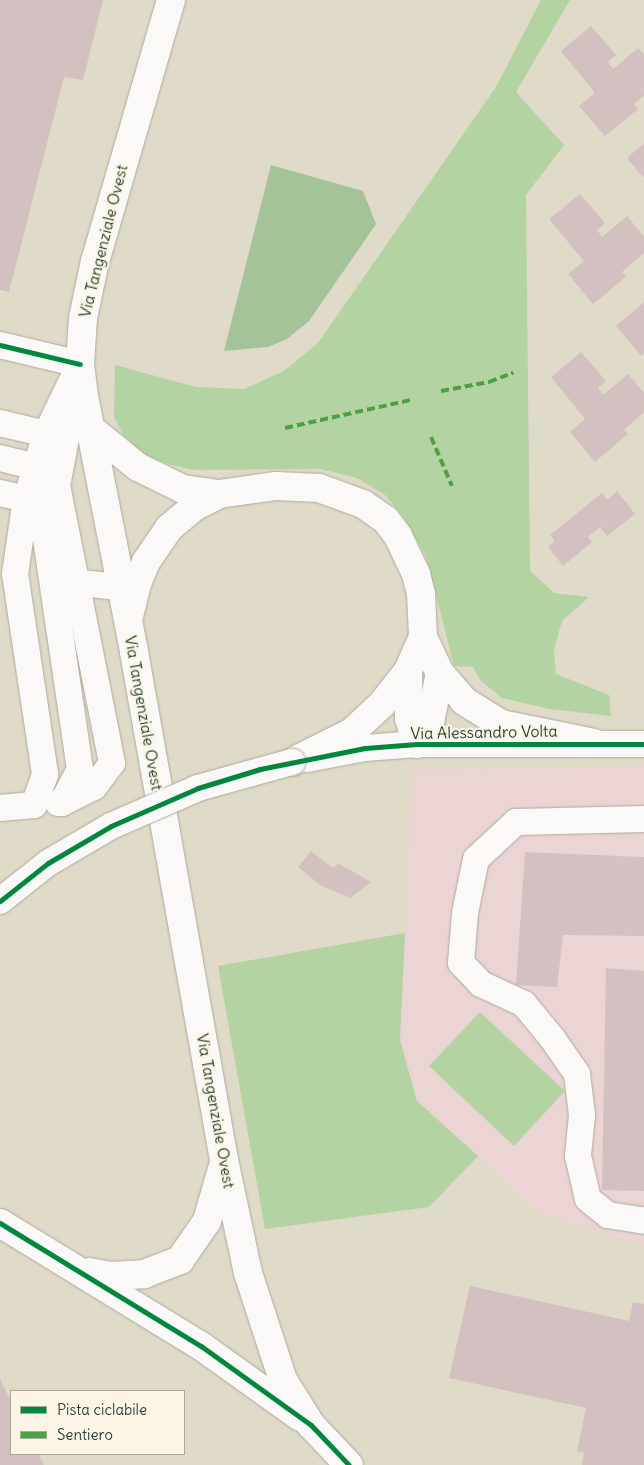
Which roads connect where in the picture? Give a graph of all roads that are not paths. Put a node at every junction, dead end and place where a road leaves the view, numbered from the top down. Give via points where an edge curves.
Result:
1 (172, 0) edge
2 (0, 345) edge
3 (80, 364) junction
4 (0, 423) edge
5 (91, 429) junction
6 (46, 434) junction
7 (0, 458) edge
8 (36, 467) junction
9 (0, 493) edge
10 (219, 494) junction
11 (26, 499) junction
12 (10, 536) edge
13 (8, 572) edge
14 (51, 580) junction
15 (78, 583) junction
16 (120, 587) junction
17 (9, 600) edge
18 (128, 623) junction
19 (422, 637) junction
20 (408, 671) junction
21 (440, 673) junction
22 (594, 743) junction
23 (417, 744) junction
24 (644, 744) edge
25 (292, 762) junction
26 (62, 803) junction
27 (34, 805) junction
28 (0, 808) edge
29 (644, 819) edge
30 (0, 901) edge
31 (224, 1160) junction
32 (644, 1221) edge
33 (0, 1223) edge
34 (78, 1269) junction
35 (311, 1426) junction
36 (349, 1465) edge

1 - 3 main road, Via Tangenziale Ovest via 94,261 83,318
2 - 3 street
3 - 5 main road, Via Tangenziale Ovest
3 - 6 street
3 - 15 street via 57,486
4 - 6 street
5 - 10 main road via 122,456 166,483
5 - 16 main road, Via Tangenziale Ovest
6 - 8 street
7 - 8 street
8 - 11 street
8 - 14 street
8 - 15 street
9 - 11 street
10 - 18 main road via 181,517 158,542 136,584
10 - 19 main road via 276,486 319,488 363,504 386,520 407,554 421,594
11 - 12 street
12 - 13 street
13 - 14 street
13 - 17 street
14 - 15 street
14 - 26 street via 80,769
15 - 16 street
15 - 26 street via 112,763 94,787
16 - 18 main road, Via Tangenziale Ovest
17 - 27 street via 45,774
18 - 31 main road, Via Tangenziale Ovest
19 - 20 main road
19 - 21 main road
20 - 23 main road via 409,718
20 - 25 main road via 382,704 352,732
21 - 22 main road via 464,701 501,724
21 - 23 main road via 430,722
22 - 23 street, Via Alessandro Volta
22 - 24 street, Via Alessandro Volta
23 - 25 street, Via Alessandro Volta via 365,748
25 - 30 street, Via Alessandro Volta, bridge via 198,788 111,826 48,863
26 - 27 street
27 - 28 street
29 - 32 street via 516,822 476,859 465,913 461,962 481,984 524,1004 577,1074 582,1114 578,1156 588,1199 608,1215
31 - 34 main road via 207,1221 180,1260 160,1270 129,1276
31 - 35 main road, Via Tangenziale Ovest via 248,1273 273,1356 283,1380
33 - 34 main road
34 - 35 main road via 201,1346
35 - 36 main road, Via Tangenziale Ovest

